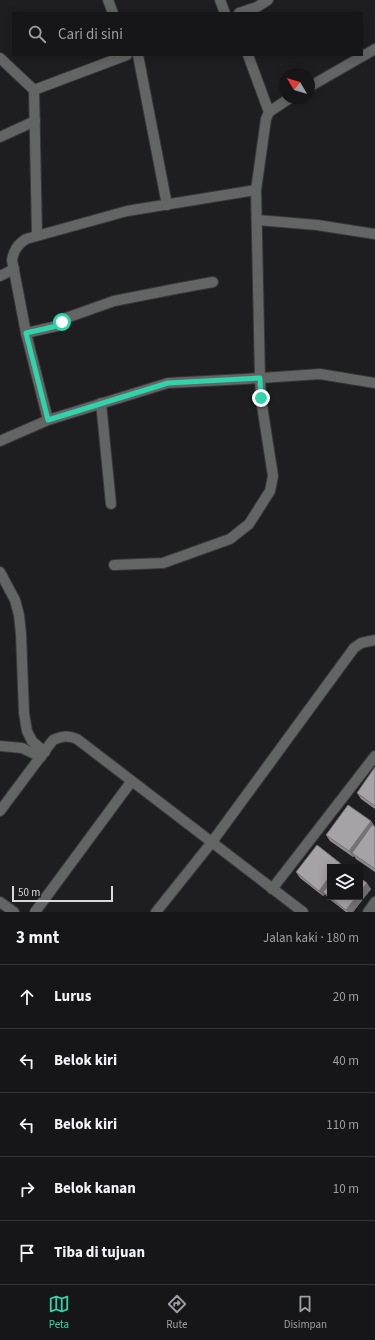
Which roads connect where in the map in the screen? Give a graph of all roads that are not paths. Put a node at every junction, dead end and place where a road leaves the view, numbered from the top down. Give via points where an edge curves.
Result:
1 (108, 0) edge
2 (220, 0) edge
3 (268, 0) edge
4 (113, 12) edge
5 (224, 12) edge
6 (242, 12) edge
7 (374, 51) edge
8 (124, 56) edge
9 (138, 56) edge
10 (248, 56) edge
11 (0, 58) edge
12 (315, 84) edge
13 (34, 90) junction
14 (281, 104) edge
15 (269, 112) junction
16 (35, 121) junction
17 (0, 138) edge
18 (256, 190) junction
19 (167, 205) junction
20 (257, 220) junction
21 (375, 234) edge
22 (38, 236) junction
23 (14, 269) junction
24 (0, 276) edge
25 (213, 282) dead end
26 (26, 333) junction
27 (260, 378) junction
28 (375, 383) edge
29 (101, 403) junction
30 (48, 420) junction
31 (0, 442) edge
32 (111, 504) dead end
33 (114, 565) dead end
34 (0, 572) edge
35 (375, 640) edge
36 (0, 746) edge
37 (43, 754) junction
38 (375, 756) edge
39 (131, 782) junction
40 (0, 811) edge
41 (212, 842) junction
42 (272, 889) junction
43 (0, 902) edge
44 (375, 902) edge
45 (14, 912) edge
46 (35, 912) edge
47 (156, 912) edge
48 (303, 912) edge
49 (368, 912) edge

1 - 4 street
2 - 5 street
3 - 6 street
7 - 12 street
8 - 13 street
9 - 19 street
10 - 15 street
11 - 13 street
13 - 16 street
14 - 15 street
15 - 18 street
16 - 17 street
16 - 22 street
18 - 19 street
18 - 20 street
19 - 22 street via 127,211
20 - 21 street via 317,225
20 - 27 street
22 - 23 street via 26,238 14,249
23 - 24 street
23 - 26 street
25 - 26 street via 114,301 66,318 57,326
26 - 30 street
27 - 28 street via 320,374
27 - 29 street via 168,383
27 - 33 street via 273,476 270,491 249,524 230,539 162,563
29 - 30 street
29 - 32 street
30 - 31 street
34 - 37 street via 19,615 27,731 32,742
35 - 41 street via 361,643 354,648
36 - 37 street via 22,748
37 - 39 street via 53,740 60,736 72,737
37 - 40 street
38 - 42 street
39 - 41 street
39 - 46 street
41 - 42 street
41 - 47 street
42 - 48 street
43 - 45 street
44 - 49 street

